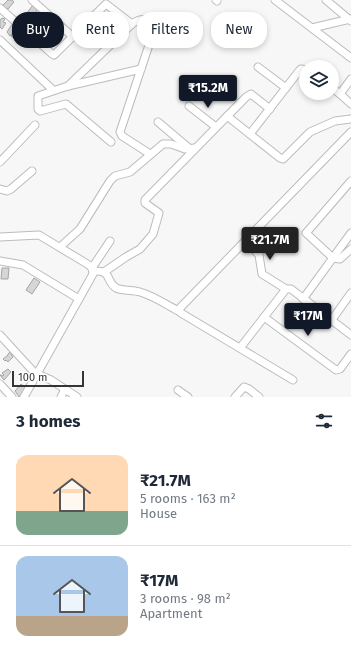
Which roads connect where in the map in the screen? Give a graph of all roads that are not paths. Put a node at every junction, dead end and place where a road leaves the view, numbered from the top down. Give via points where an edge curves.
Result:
1 (32, 0) edge
2 (275, 0) edge
3 (326, 0) edge
4 (0, 8) edge
5 (98, 12) edge
6 (116, 12) edge
7 (350, 20) edge
8 (129, 22) edge
9 (132, 24) junction
10 (312, 28) junction
11 (72, 36) edge
12 (72, 38) edge
13 (0, 40) edge
14 (351, 58) edge
15 (258, 68) dead end
16 (141, 69) junction
17 (299, 72) edge
18 (351, 79) edge
19 (68, 86) junction
20 (286, 88) junction
21 (53, 90) junction
22 (340, 94) joint
23 (351, 104) edge
24 (189, 106) dead end
25 (270, 109) junction
26 (227, 116) junction
27 (351, 119) edge
28 (158, 122) dead end
29 (35, 125) dead end
30 (216, 128) junction
31 (351, 132) edge
32 (250, 134) junction
33 (111, 142) dead end
34 (192, 149) junction
35 (150, 154) junction
36 (0, 162) edge
37 (32, 171) dead end
38 (351, 181) edge
39 (0, 188) edge
40 (351, 233) edge
41 (0, 237) edge
42 (110, 241) dead end
43 (246, 241) junction
44 (60, 247) junction
45 (351, 249) edge
46 (333, 258) junction
47 (0, 261) edge
48 (92, 269) junction
49 (104, 272) junction
50 (286, 289) junction
51 (351, 293) edge
52 (79, 299) junction
53 (303, 299) junction
54 (180, 312) junction
55 (264, 317) junction
56 (331, 321) junction
57 (0, 335) edge
58 (351, 336) edge
59 (240, 348) junction
60 (351, 354) edge
61 (37, 374) junction
62 (293, 380) dead end
63 (0, 384) edge
64 (65, 389) junction
65 (178, 390) dead end
66 (12, 397) edge
67 (24, 397) edge
68 (61, 397) edge
69 (77, 397) edge
70 (188, 397) edge
71 (235, 397) edge
72 (259, 397) edge

1 - 11 street
2 - 10 street
3 - 7 street
4 - 12 street via 52,54 58,53
5 - 6 street via 106,4
7 - 10 street
8 - 9 street
9 - 16 street via 144,19 154,30
9 - 19 street
10 - 14 street
13 - 21 street
15 - 20 street
16 - 19 street
16 - 35 street via 120,132 122,136
17 - 20 street
18 - 22 street
19 - 21 street
20 - 25 street
21 - 33 street via 38,95 39,110 66,104
22 - 23 street
24 - 30 street
25 - 26 street via 251,94
25 - 32 street
26 - 30 street
26 - 32 street
27 - 32 street via 335,121 310,132 283,159
28 - 34 street
29 - 36 street
30 - 34 street
31 - 43 street
34 - 35 street via 162,144
34 - 49 street via 145,200 145,203 159,213 153,234 140,250 126,256
35 - 44 street via 130,172 112,178 80,229
37 - 39 street via 11,189 7,191
38 - 46 street via 306,233
40 - 46 street
41 - 44 street via 39,235
42 - 48 street
43 - 50 street via 261,259 263,276
43 - 54 street via 181,306
44 - 48 street
45 - 46 street via 340,259
46 - 53 street
47 - 52 street via 23,266
48 - 49 street
48 - 52 street via 93,274
49 - 54 street via 117,288 140,292
50 - 53 street via 291,289
50 - 55 street
51 - 56 street
52 - 61 street
53 - 56 street
54 - 59 street
55 - 59 street
55 - 60 street via 336,370 340,370
56 - 58 street
57 - 61 street
59 - 62 street
61 - 64 street
61 - 67 street
63 - 66 street
64 - 68 street
64 - 69 street
65 - 70 street
71 - 72 street via 244,387

